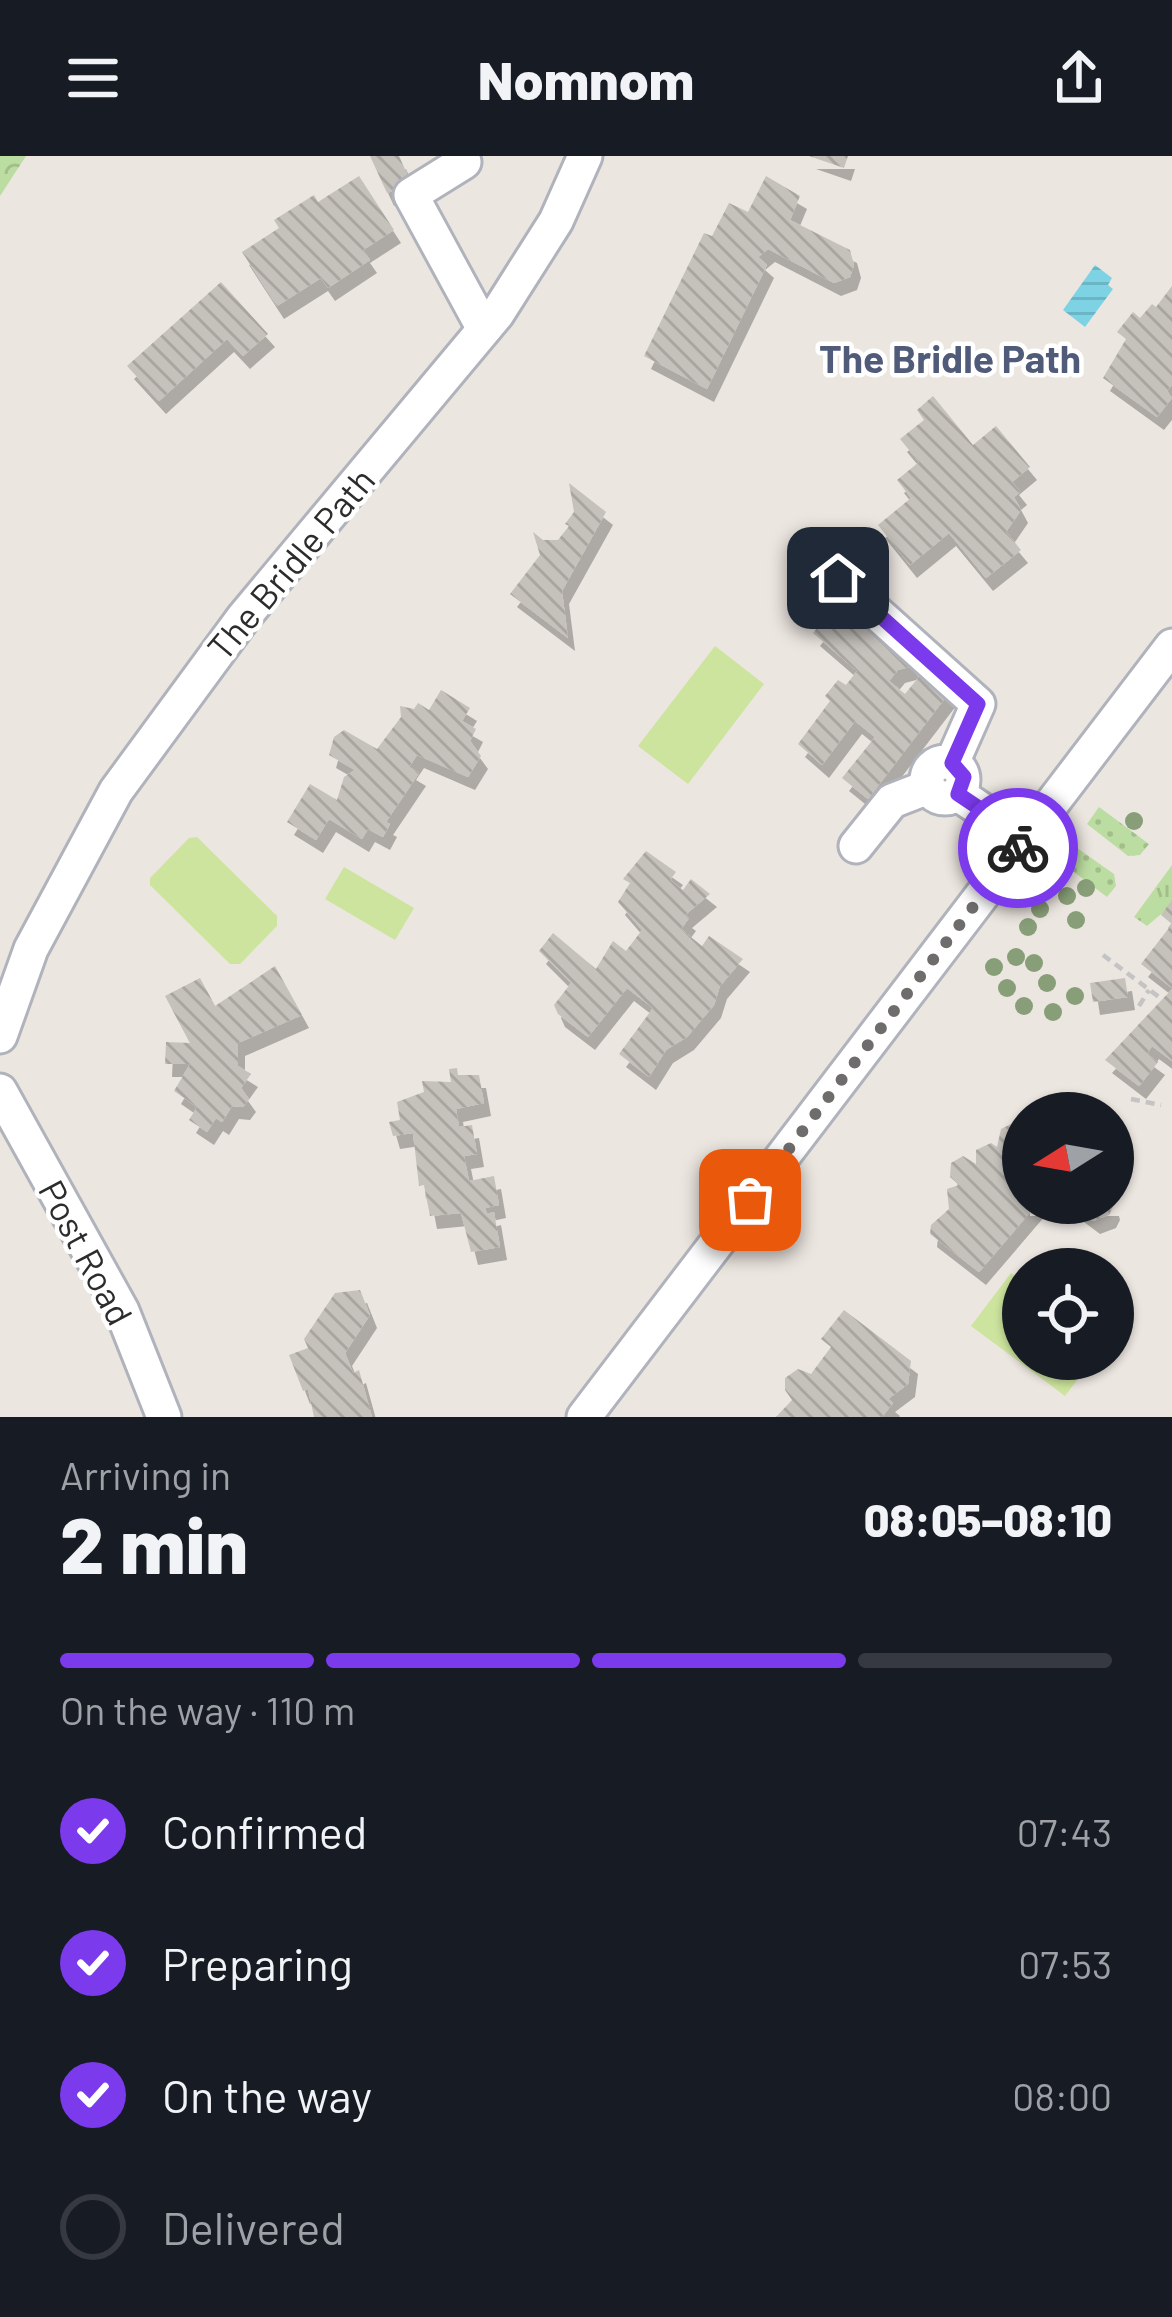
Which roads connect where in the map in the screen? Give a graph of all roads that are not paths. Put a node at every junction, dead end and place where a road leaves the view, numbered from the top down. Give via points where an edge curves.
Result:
1 (585, 156) edge
2 (464, 162) dead end
3 (484, 329) junction
4 (838, 578) dead end
5 (1172, 646) edge
6 (946, 781) junction
7 (1025, 839) junction
8 (856, 846) dead end
9 (8, 986) edge
10 (0, 1036) edge
11 (0, 1091) edge
12 (164, 1417) edge
13 (584, 1417) edge

1 - 3 street, The Bridle Path via 556,221
2 - 3 street via 411,195
3 - 9 street, The Bridle Path via 175,704 116,790
4 - 6 street via 978,704
5 - 7 street
6 - 7 street
6 - 8 street via 892,801
7 - 13 street
9 - 10 street, The Bridle Path via 15,1004
11 - 12 street, Post Road via 122,1311

